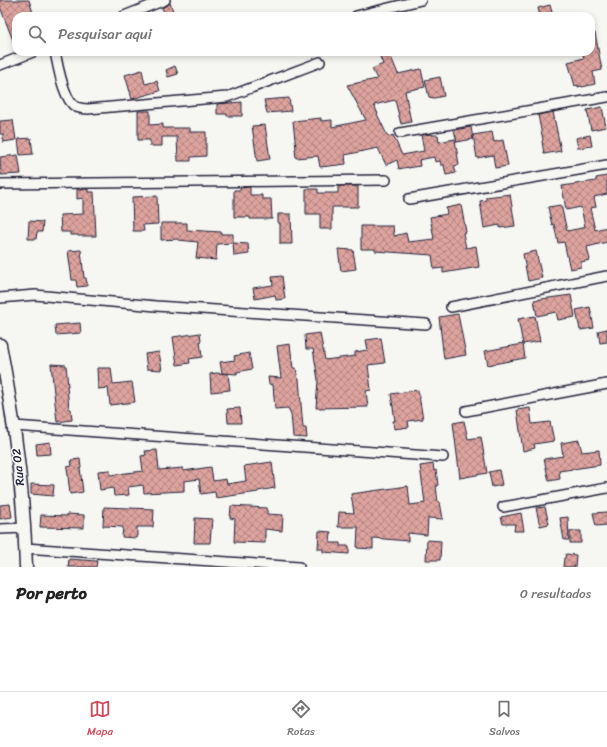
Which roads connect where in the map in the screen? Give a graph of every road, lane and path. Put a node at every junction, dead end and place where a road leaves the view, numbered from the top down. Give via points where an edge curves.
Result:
1 (165, 0) edge
2 (421, 0) edge
3 (134, 12) edge
4 (372, 12) edge
5 (23, 56) edge
6 (56, 56) edge
7 (320, 62) dead end
8 (0, 65) edge
9 (607, 97) edge
10 (400, 133) dead end
11 (607, 165) edge
12 (386, 180) dead end
13 (0, 184) edge
14 (409, 199) dead end
15 (607, 276) edge
16 (0, 298) edge
17 (451, 307) dead end
18 (426, 324) dead end
19 (0, 345) edge
20 (607, 384) edge
21 (4, 392) edge
22 (466, 411) dead end
23 (14, 426) junction
24 (444, 458) dead end
25 (607, 488) edge
26 (503, 507) dead end
27 (0, 528) edge
28 (25, 528) junction
29 (25, 548) junction
30 (168, 562) edge
31 (26, 567) edge
32 (299, 567) edge

1 - 3 street
2 - 4 street
5 - 8 street
6 - 7 street via 69,100 76,107 88,109 227,97
9 - 10 street
11 - 14 street
12 - 13 street
15 - 17 street
16 - 18 street via 35,295 156,306
19 - 21 street, Rua 02
20 - 22 street
21 - 23 street, Rua 02
23 - 24 street
23 - 28 street, Rua 02
25 - 26 street
27 - 28 street
28 - 29 street, Rua 02
29 - 30 street
29 - 31 street, Rua 02
30 - 32 street

